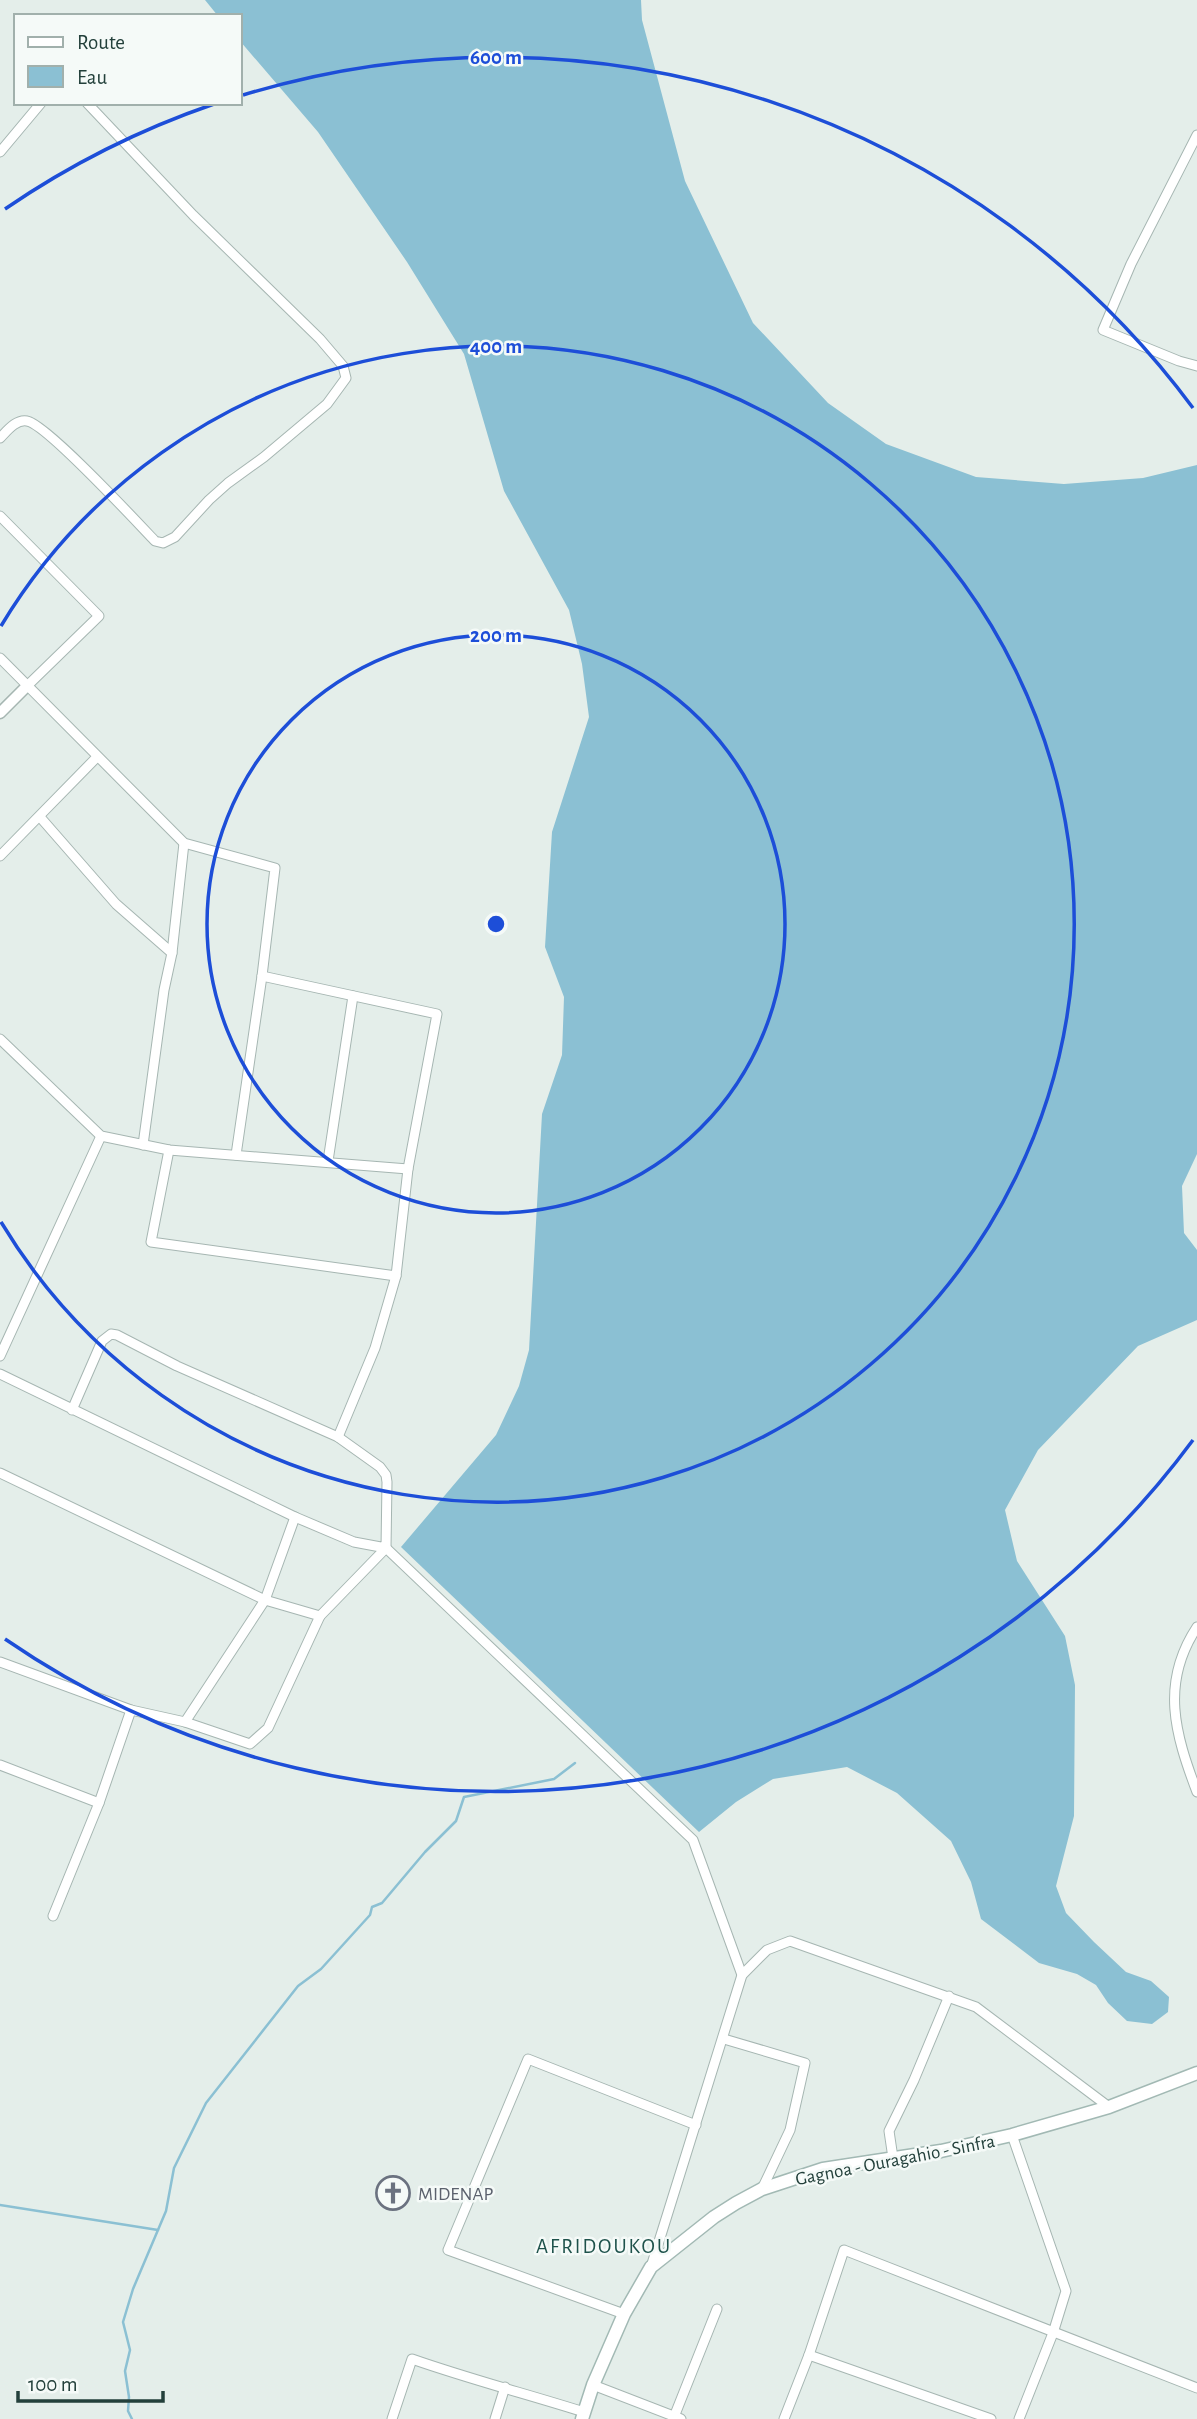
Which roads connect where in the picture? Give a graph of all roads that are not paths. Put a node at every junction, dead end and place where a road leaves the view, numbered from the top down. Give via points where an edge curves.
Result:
1 (39, 105) edge
2 (89, 105) edge
3 (1196, 136) edge
4 (0, 152) edge
5 (1197, 366) edge
6 (0, 438) edge
7 (0, 516) edge
8 (0, 658) edge
9 (26, 686) junction
10 (0, 713) edge
11 (97, 757) junction
12 (40, 817) junction
13 (184, 843) junction
14 (0, 856) edge
15 (172, 953) junction
16 (262, 976) junction
17 (352, 996) junction
18 (0, 1039) edge
19 (101, 1136) junction
20 (143, 1145) junction
21 (169, 1150) junction
22 (236, 1154) junction
23 (328, 1161) junction
24 (408, 1169) junction
25 (396, 1276) junction
26 (0, 1356) edge
27 (0, 1374) edge
28 (72, 1410) junction
29 (338, 1437) junction
30 (0, 1473) edge
31 (295, 1517) junction
32 (386, 1548) junction
33 (265, 1600) junction
34 (320, 1616) junction
35 (1197, 1627) edge
36 (0, 1662) edge
37 (131, 1710) junction
38 (185, 1722) junction
39 (0, 1765) edge
40 (1197, 1792) edge
41 (99, 1803) junction
42 (53, 1916) dead end
43 (742, 1975) junction
44 (949, 1996) junction
45 (724, 2039) junction
46 (1197, 2073) edge
47 (1110, 2107) junction
48 (696, 2125) junction
49 (1012, 2135) junction
50 (893, 2158) junction
51 (762, 2189) junction
52 (651, 2267) junction
53 (717, 2309) dead end
54 (624, 2314) junction
55 (1053, 2333) junction
56 (809, 2355) junction
57 (593, 2385) junction
58 (505, 2387) junction
59 (1197, 2388) edge
60 (583, 2415) edge
61 (678, 2418) edge
62 (392, 2419) edge
63 (495, 2419) edge
64 (784, 2419) edge
65 (990, 2419) edge
66 (1019, 2419) edge

1 - 4 street
2 - 6 street via 320,339 346,378 327,404 208,500 181,531 163,543 155,541 35,424 20,421
3 - 5 street via 1103,330
7 - 9 street via 99,616
8 - 9 street
9 - 10 street
9 - 11 street
11 - 12 street
11 - 13 street
12 - 14 street
12 - 15 street via 116,904
13 - 15 street
13 - 16 street via 275,868
15 - 20 street
16 - 17 street
16 - 22 street
17 - 23 street
17 - 24 street via 437,1013
18 - 19 street
19 - 20 street
19 - 26 street
20 - 21 street
21 - 22 street
21 - 25 street via 151,1242
22 - 23 street
23 - 24 street
24 - 25 street
25 - 29 street via 375,1348
27 - 28 street
28 - 29 street via 102,1340 111,1334
28 - 31 street
29 - 32 street via 386,1475
30 - 33 street
31 - 32 street via 354,1542
31 - 33 street
32 - 34 street
32 - 43 street via 693,1840
33 - 34 street
33 - 38 street
34 - 38 street via 268,1728 250,1744
35 - 40 street via 1186,1644 1174,1682 1175,1719
36 - 37 street
37 - 38 street
37 - 41 street
39 - 41 street
41 - 42 street
43 - 44 street via 767,1950 790,1941
43 - 45 street
44 - 47 street via 976,2007
44 - 50 street via 889,2131
45 - 48 street
45 - 51 street via 805,2063 790,2130
46 - 47 main road, Gagnoa - Ouragahio - Sinfra
47 - 49 main road, Gagnoa - Ouragahio - Sinfra
48 - 52 street
48 - 54 street via 528,2059 448,2250
49 - 50 main road, Gagnoa - Ouragahio - Sinfra
49 - 55 street via 1066,2291
50 - 51 main road, Gagnoa - Ouragahio - Sinfra via 823,2169
51 - 52 main road, Gagnoa - Ouragahio - Sinfra via 713,2217
52 - 54 main road, Gagnoa - Ouragahio - Sinfra
53 - 61 street
54 - 57 main road, Gagnoa - Ouragahio - Sinfra
55 - 56 street via 844,2250
55 - 59 street
55 - 66 street
56 - 64 street
56 - 65 street
57 - 60 main road, Gagnoa - Ouragahio - Sinfra
57 - 61 street
58 - 60 street
58 - 62 street via 412,2359
58 - 63 street

